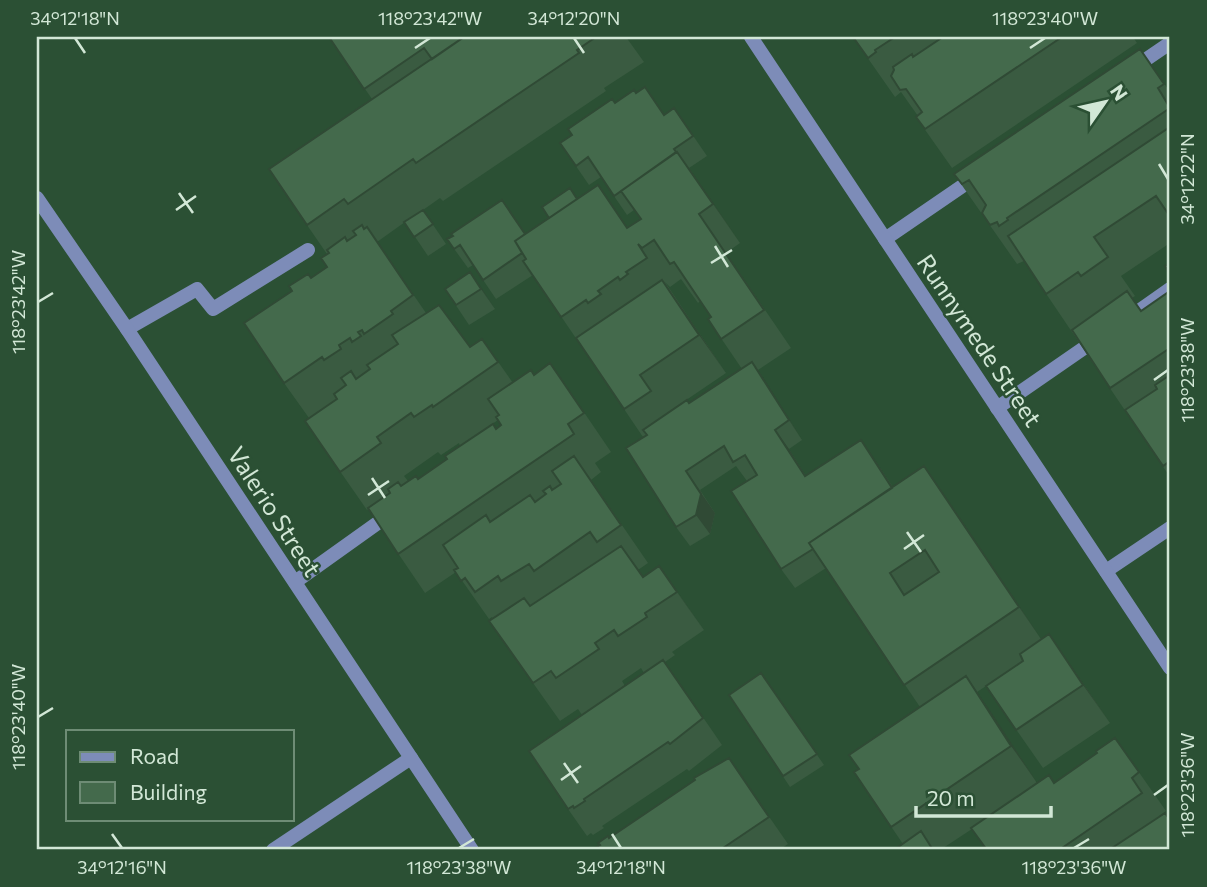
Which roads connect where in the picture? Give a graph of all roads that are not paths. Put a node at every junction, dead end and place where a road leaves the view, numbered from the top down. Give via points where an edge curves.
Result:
1 (751, 37) edge
2 (1170, 43) edge
3 (1125, 74) edge
4 (988, 168) edge
5 (37, 198) edge
6 (886, 239) junction
7 (308, 250) edge
8 (1170, 289) edge
9 (127, 329) junction
10 (997, 408) junction
11 (407, 503) edge
12 (1170, 528) edge
13 (1106, 571) junction
14 (295, 582) junction
15 (1170, 668) edge
16 (411, 758) junction
17 (273, 850) edge
18 (472, 850) edge

1 - 6 street, Runnymede Street
2 - 3 street
4 - 6 street
5 - 9 street, Valerio Street
6 - 10 street, Runnymede Street
7 - 9 street via 213,309 197,289
8 - 10 street
9 - 14 street, Valerio Street
10 - 13 street, Runnymede Street
11 - 14 street
12 - 13 street
13 - 15 street, Runnymede Street
14 - 16 street, Valerio Street
16 - 17 street
16 - 18 street, Valerio Street

